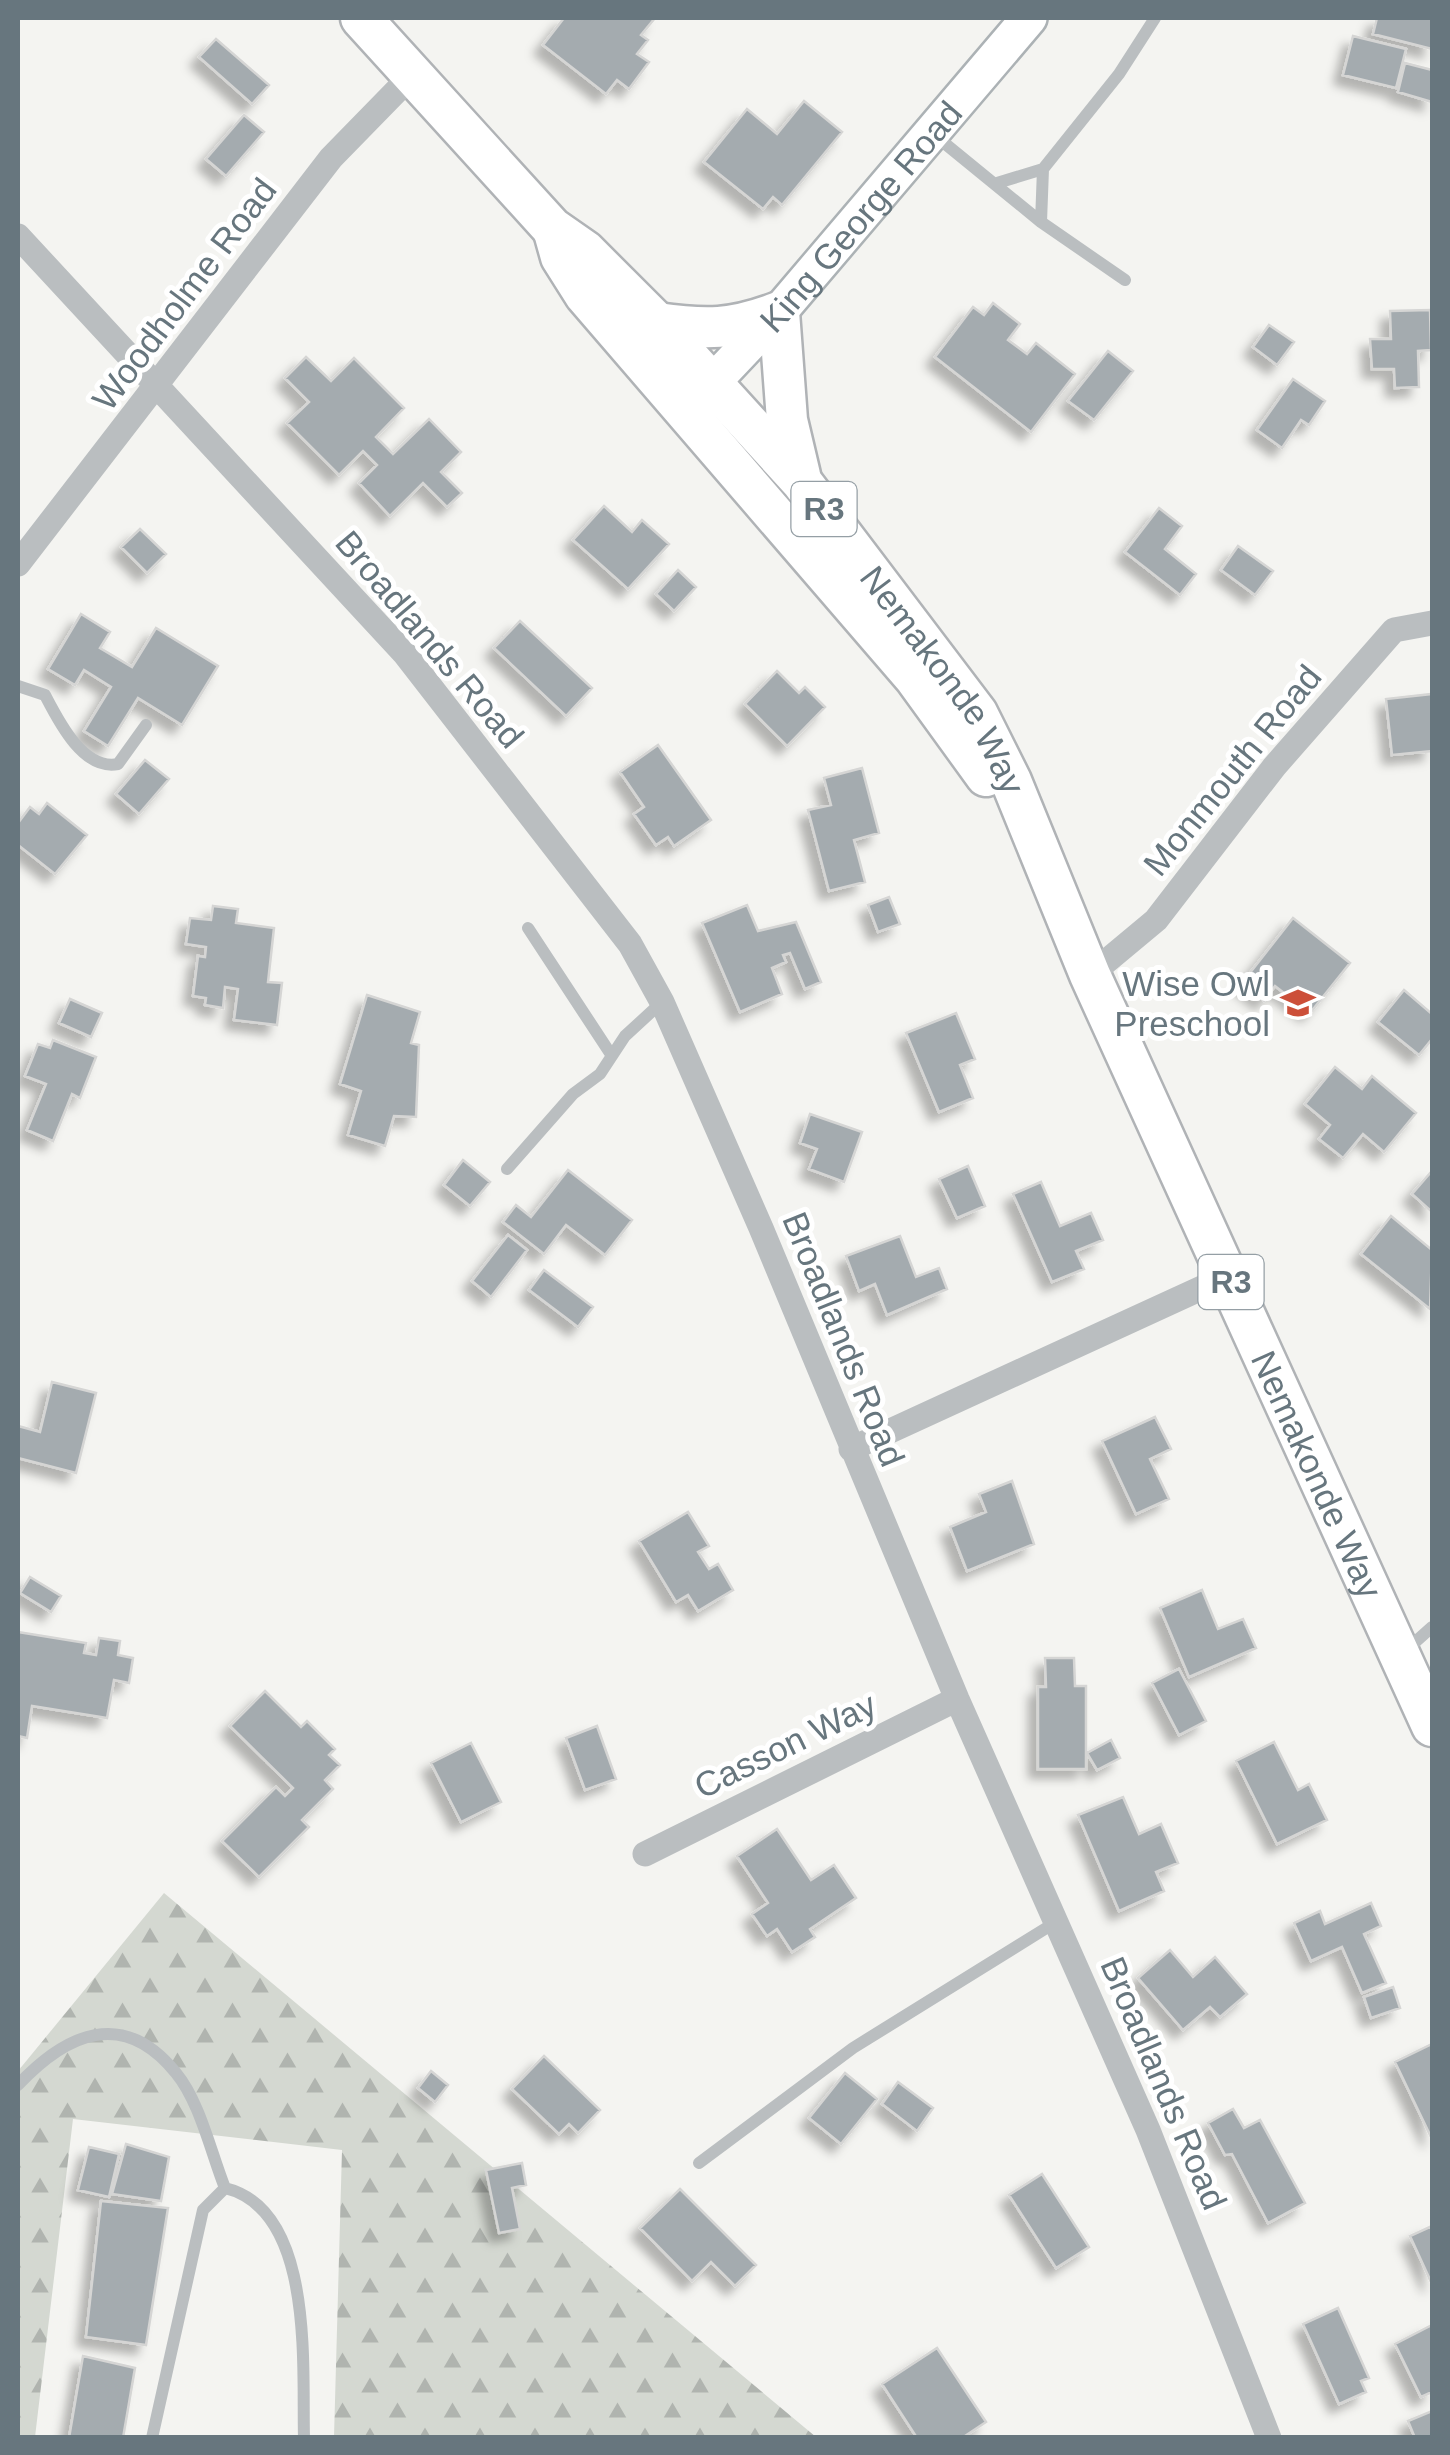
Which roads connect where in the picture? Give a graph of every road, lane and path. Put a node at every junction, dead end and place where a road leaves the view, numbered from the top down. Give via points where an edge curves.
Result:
1 (361, 18) edge
2 (1029, 18) edge
3 (1155, 18) edge
4 (414, 73) junction
5 (932, 132) junction
6 (1043, 169) junction
7 (997, 183) junction
8 (1041, 222) junction
9 (552, 228) junction
10 (18, 236) edge
11 (1125, 280) dead end
12 (779, 312) junction
13 (657, 323) junction
14 (158, 388) junction
15 (699, 396) junction
16 (801, 480) junction
17 (18, 564) edge
18 (1432, 623) edge
19 (18, 686) edge
20 (146, 725) dead end
21 (1032, 838) junction
22 (528, 928) dead end
23 (1090, 975) junction
24 (662, 1002) junction
25 (612, 1056) junction
26 (507, 1169) dead end
27 (1228, 1276) junction
28 (851, 1449) junction
29 (1432, 1627) edge
30 (1402, 1654) junction
31 (957, 1699) junction
32 (1432, 1726) edge
33 (645, 1854) dead end
34 (1056, 1922) junction
35 (18, 2086) edge
36 (699, 2163) dead end
37 (225, 2188) junction
38 (152, 2438) edge
39 (304, 2438) edge
40 (1269, 2438) edge

1 - 4 highway, Nemakonde Way / R3
2 - 5 main road, King George Road
3 - 6 lane
4 - 9 highway, Nemakonde Way / R3
4 - 14 street, Woodholme Road via 331,158
5 - 7 lane
5 - 12 main road, King George Road
6 - 7 lane
6 - 8 lane
7 - 8 lane
8 - 11 lane
9 - 13 highway, Nemakonde Way / R3
9 - 15 highway, Nemakonde Way / R3 via 585,294
10 - 14 street, Broadlands Road
12 - 13 highway via 718,329
12 - 15 main road, King George Road
12 - 16 highway via 786,420
13 - 15 highway, Nemakonde Way / R3
14 - 17 street, Woodholme Road
14 - 24 street, Broadlands Road via 405,654 630,944
15 - 16 highway, Nemakonde Way / R3
15 - 21 highway, Nemakonde Way / R3
16 - 21 highway, Nemakonde Way / R3 via 968,700 998,752
18 - 23 street, Monmouth Road via 1394,630 1274,766 1156,920
19 - 20 lane via 46,694 64,730 105,764 118,764
21 - 23 highway, Nemakonde Way / R3
22 - 25 lane
23 - 27 highway, Nemakonde Way / R3
24 - 25 lane
24 - 28 street, Broadlands Road
25 - 26 lane
27 - 28 street
27 - 30 highway, Nemakonde Way / R3
28 - 31 street, Broadlands Road
29 - 30 lane
30 - 32 highway, Nemakonde Way / R3
31 - 33 street, Casson Way
31 - 34 street, Broadlands Road
34 - 36 lane via 853,2048
34 - 40 street, Broadlands Road via 1192,2236
35 - 37 lane via 48,2053 74,2040 128,2036 178,2074
37 - 38 lane via 203,2210
37 - 39 lane via 254,2202 296,2274

